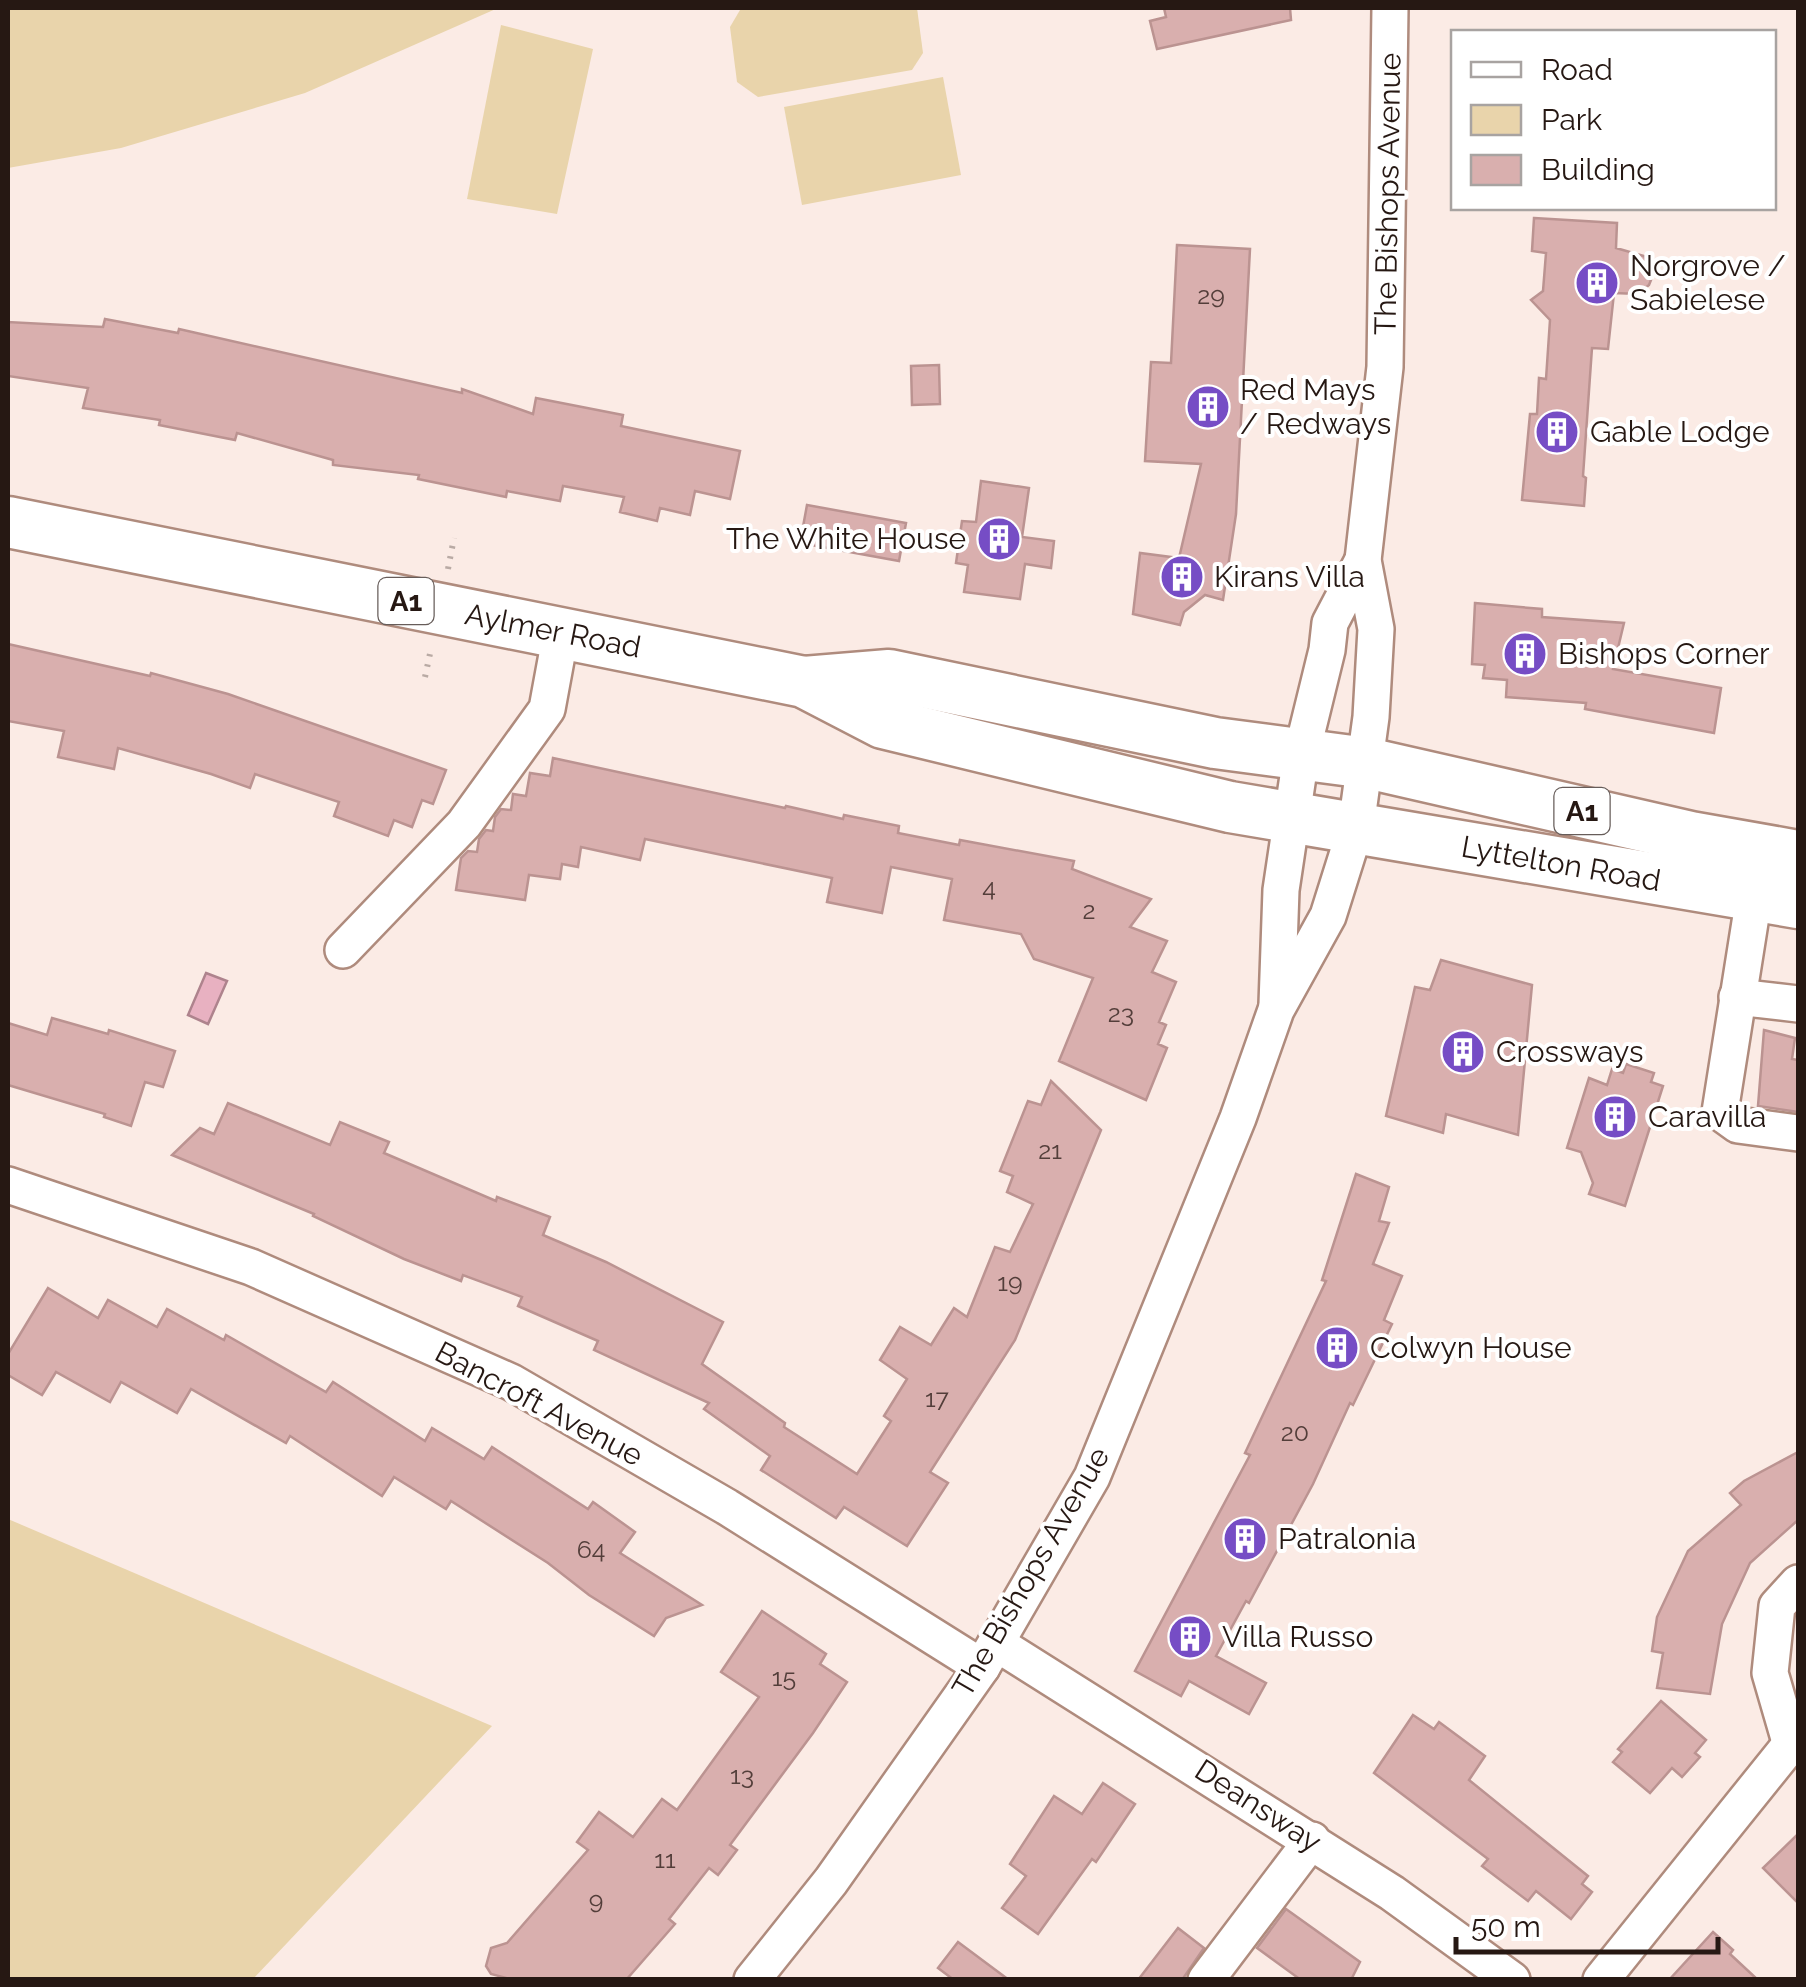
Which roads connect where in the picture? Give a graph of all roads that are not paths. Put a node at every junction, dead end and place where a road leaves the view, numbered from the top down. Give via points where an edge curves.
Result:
1 (1390, 8) edge
2 (8, 522) edge
3 (1363, 560) junction
4 (561, 633) junction
5 (804, 682) junction
6 (1334, 759) junction
7 (1325, 822) junction
8 (1798, 856) edge
9 (1776, 900) edge
10 (343, 950) dead end
11 (1738, 996) junction
12 (1798, 1004) edge
13 (1276, 1010) junction
14 (1798, 1133) edge
15 (8, 1185) edge
16 (1798, 1584) edge
17 (989, 1655) junction
18 (1794, 1739) edge
19 (1312, 1840) junction
20 (752, 1980) edge
21 (1206, 1980) edge
22 (1512, 1980) edge
23 (1601, 1980) edge

1 - 3 street, The Bishops Avenue via 1386,367
2 - 4 highway, Aylmer Road / A1
3 - 6 street, The Bishops Avenue via 1376,629
3 - 6 street, The Bishops Avenue via 1330,622
4 - 5 highway, Aylmer Road / A1
4 - 10 street via 547,709 464,824
5 - 6 highway, Aylmer Road / A1 via 889,675 1214,744
5 - 7 highway, Aylmer Road / A1 via 883,722 1230,807
6 - 7 street, The Bishops Avenue
6 - 7 street, The Bishops Avenue
6 - 8 highway, Lyttelton Road / A1
7 - 9 highway, Lyttelton Road / A1
7 - 13 street, The Bishops Avenue via 1281,890
7 - 13 street, The Bishops Avenue via 1328,916
9 - 11 street
11 - 12 street
11 - 14 street via 1720,1112 1738,1126
13 - 17 street, The Bishops Avenue via 1092,1477
15 - 17 street, Bancroft Avenue via 251,1267 511,1382
16 - 18 street via 1777,1606 1770,1673
17 - 19 street, Deansway
17 - 20 street, The Bishops Avenue via 831,1881
18 - 23 street
19 - 21 street
19 - 22 street, Deansway

